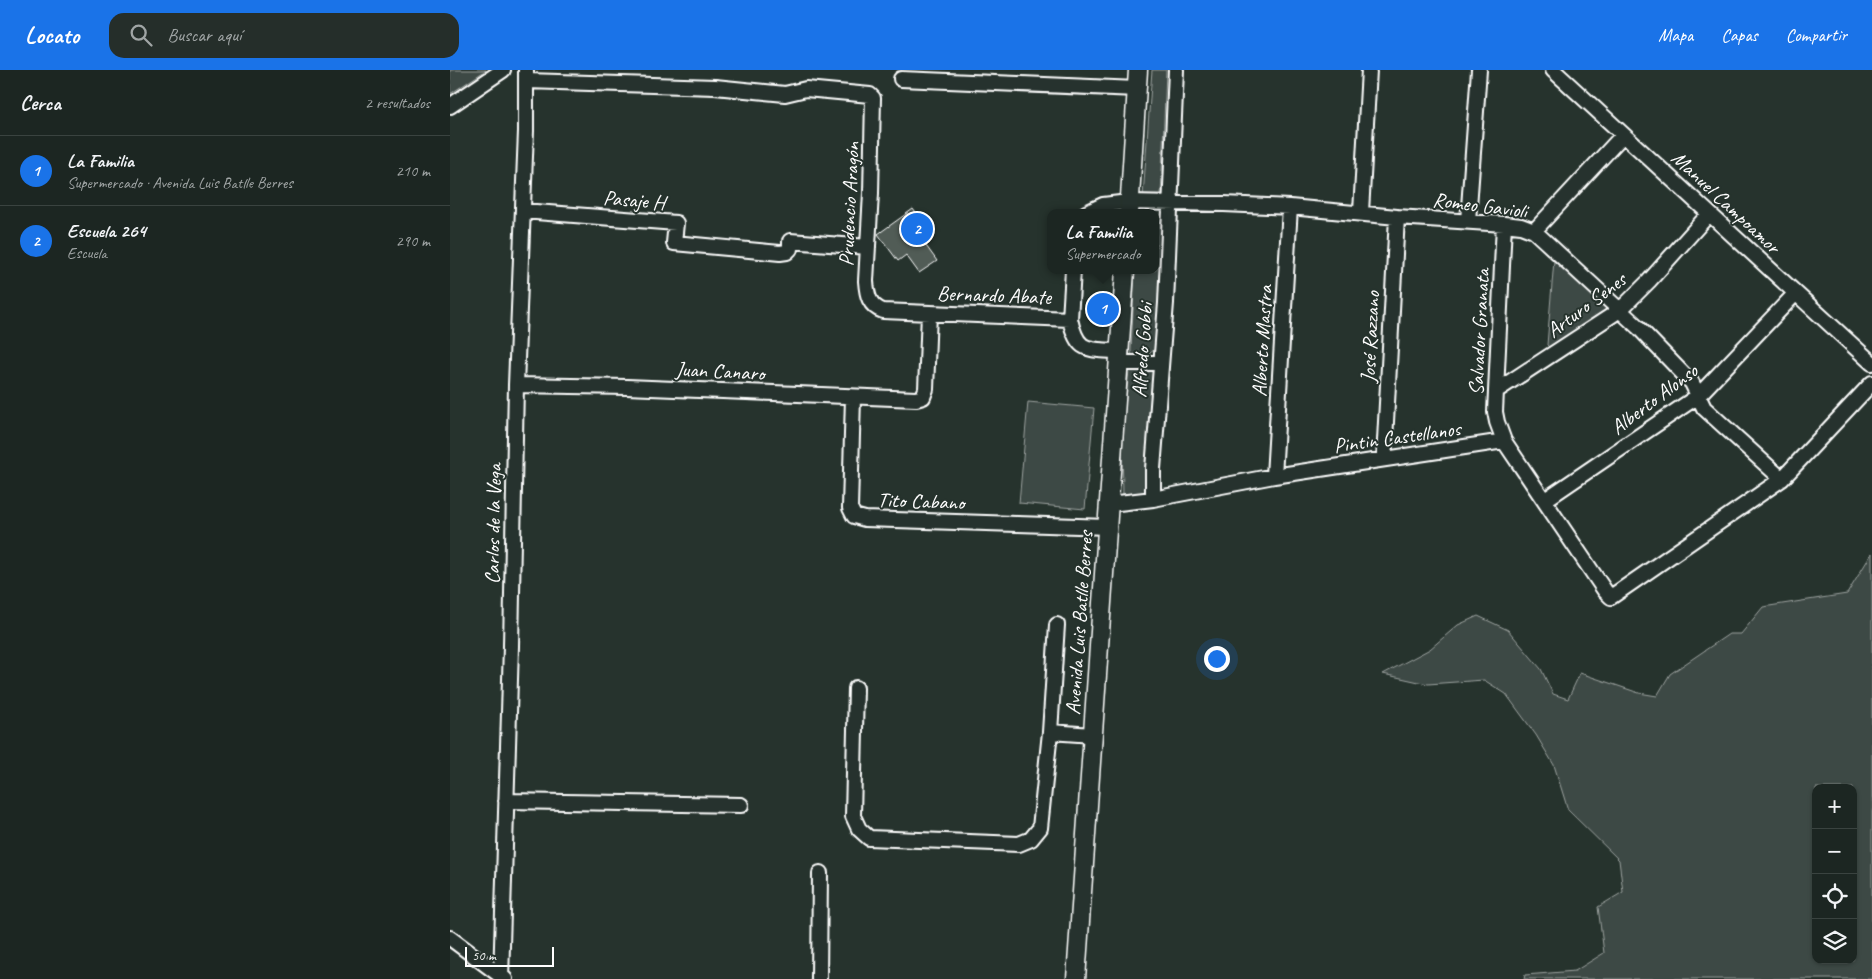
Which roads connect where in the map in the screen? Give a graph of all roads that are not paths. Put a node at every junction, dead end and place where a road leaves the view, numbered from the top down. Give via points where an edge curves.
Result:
1 (504, 70) edge
2 (1138, 70) edge
3 (1176, 70) edge
4 (1369, 70) edge
5 (1479, 70) edge
6 (1553, 70) edge
7 (527, 76) edge
8 (901, 79) dead end
9 (1137, 89) junction
10 (450, 106) edge
11 (1624, 135) junction
12 (1170, 204) junction
13 (1290, 207) junction
14 (1129, 208) edge
15 (1094, 209) edge
16 (523, 211) junction
17 (1361, 212) junction
18 (1708, 214) junction
19 (1397, 217) junction
20 (1468, 221) junction
21 (1504, 224) junction
22 (1534, 231) junction
23 (868, 247) junction
24 (1073, 274) edge
25 (1125, 274) edge
26 (1795, 294) junction
27 (877, 309) joint
28 (1620, 310) junction
29 (929, 312) junction
30 (1070, 319) junction
31 (1120, 357) junction
32 (1161, 363) junction
33 (1872, 363) edge
34 (1872, 383) edge
35 (516, 385) junction
36 (1496, 391) junction
37 (1698, 396) junction
38 (852, 397) junction
39 (1504, 441) junction
40 (1384, 459) junction
41 (1274, 476) junction
42 (1782, 479) junction
43 (1153, 499) junction
44 (1544, 500) junction
45 (1110, 504) junction
46 (1108, 527) junction
47 (1057, 626) dead end
48 (856, 688) dead end
49 (1050, 732) junction
50 (1093, 735) junction
51 (506, 802) junction
52 (741, 805) dead end
53 (820, 873) dead end
54 (450, 938) edge
55 (502, 978) edge
56 (819, 979) edge
57 (1076, 979) edge

1 - 10 street
2 - 9 main road
3 - 12 street, Alfredo Gobbi
4 - 17 street
5 - 20 street
6 - 11 street, Manuel Campoamor
7 - 16 street, Carlos de la Vega
7 - 23 street, Prudencio Aragón via 785,94 806,89 870,95 873,98
8 - 9 street
9 - 14 main road
11 - 18 street, Manuel Campoamor
11 - 22 street
12 - 13 street, Romeo Gavioli
12 - 14 street, Romeo Gavioli
12 - 32 street, Alfredo Gobbi
13 - 17 street, Romeo Gavioli
13 - 41 street, Alberto Mastra
14 - 15 street, Romeo Gavioli via 1103,205
16 - 23 street, Pasaje H via 676,223 674,243 780,253 790,249 790,241
16 - 35 street, Carlos de la Vega
17 - 19 street, Romeo Gavioli
18 - 26 street, Manuel Campoamor
18 - 28 street, Arturo Senes
19 - 20 street, Romeo Gavioli
19 - 40 street, José Razzano
20 - 21 street, Romeo Gavioli
21 - 22 street, Romeo Gavioli
21 - 36 street, Salvador Granata
22 - 28 street, Romeo Gavioli
23 - 27 street, Prudencio Aragón via 867,294
24 - 30 street
25 - 31 main road, Avenida Luis Batlle Berres
26 - 33 street, Manuel Campoamor
26 - 37 street, Alberto Alonso
27 - 29 street, Bernardo Abate
28 - 36 street, Arturo Senes
28 - 37 street, Romeo Gavioli via 1692,383
29 - 30 street, Bernardo Abate
29 - 38 street, Juan Canaro via 923,397
30 - 31 street, Bernardo Abate via 1074,336 1080,344
31 - 32 street, Bernardo Abate
31 - 45 main road, Avenida Luis Batlle Berres
32 - 43 street, Alfredo Gobbi
34 - 42 street
35 - 38 street, Juan Canaro
35 - 51 street, Carlos de la Vega
36 - 39 street, Salvador Granata via 1496,422
37 - 42 street, Romeo Gavioli via 1704,408
37 - 44 street, Alberto Alonso
38 - 46 street, Tito Cabano via 850,508 854,516 865,520
39 - 40 street, Pintin Castellanos
39 - 44 street
40 - 41 street, Pintin Castellanos
41 - 43 street, Pintin Castellanos
42 - 44 street via 1611,597
43 - 45 street, Pintin Castellanos
45 - 46 main road, Avenida Luis Batlle Berres
46 - 50 main road, Avenida Luis Batlle Berres
47 - 49 street
48 - 49 street via 853,816 858,829 869,838 1019,844 1031,839 1040,828
49 - 50 street
50 - 57 main road, Avenida Luis Batlle Berres
51 - 52 street
51 - 55 street, Carlos de la Vega
53 - 56 street
54 - 55 street

